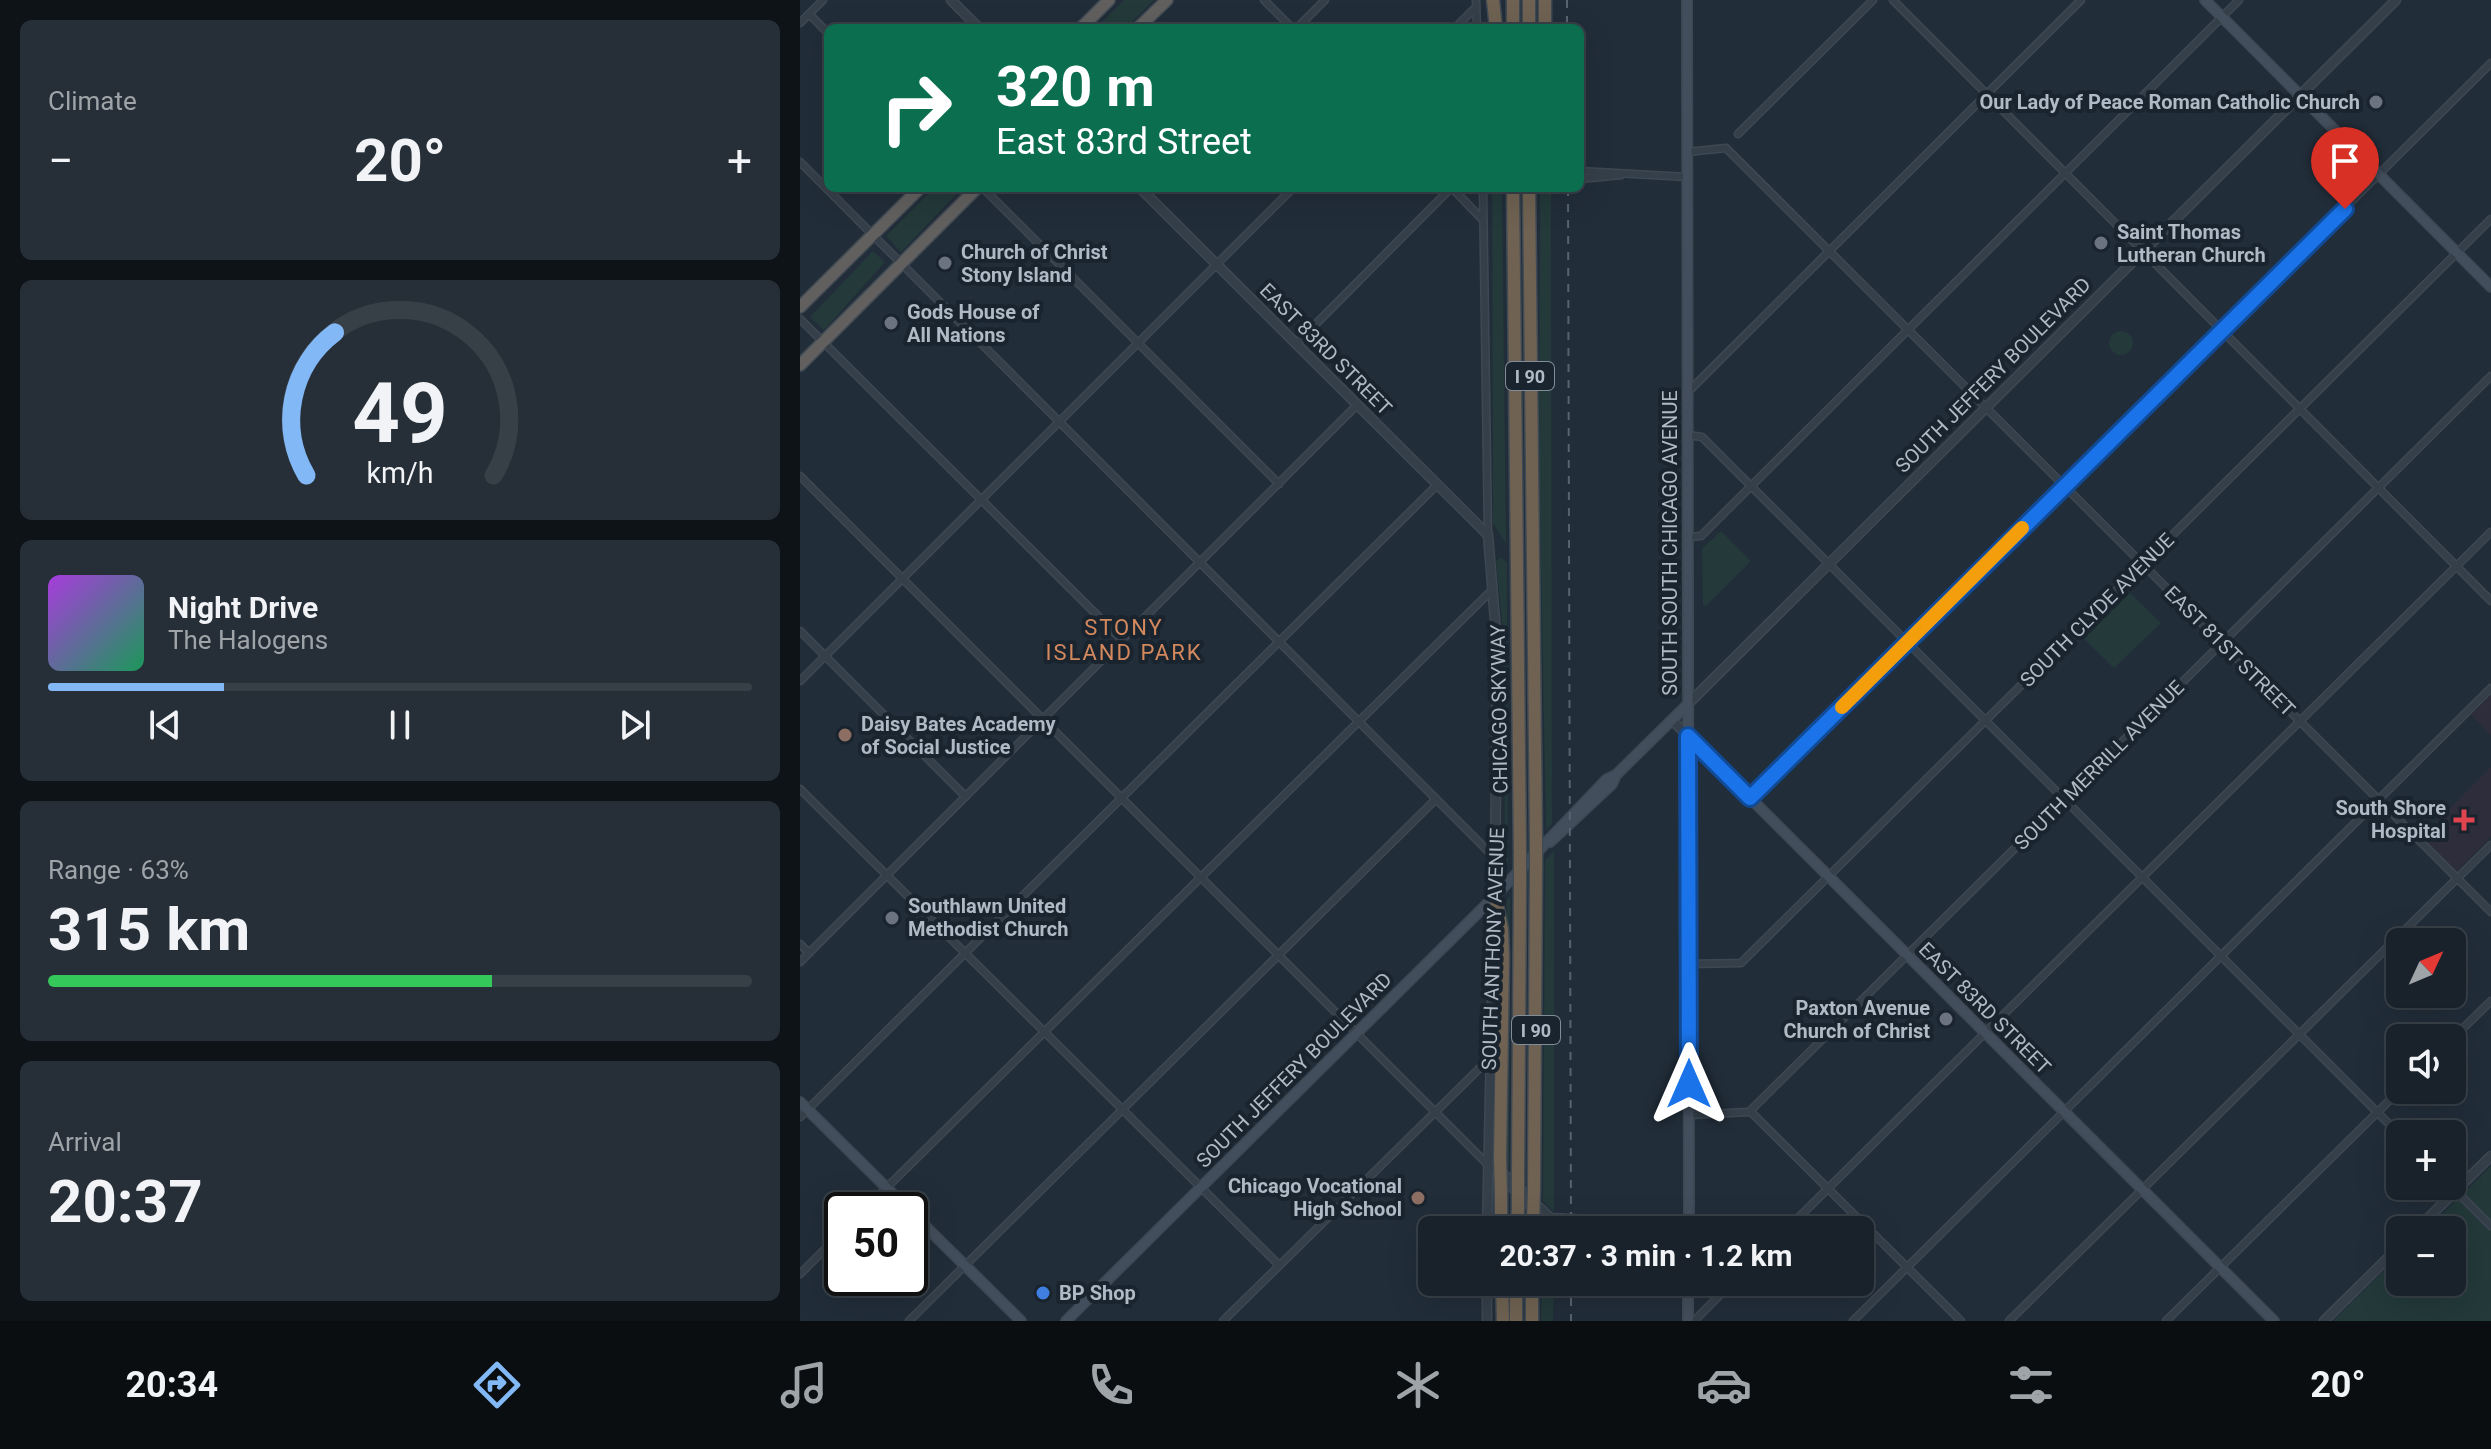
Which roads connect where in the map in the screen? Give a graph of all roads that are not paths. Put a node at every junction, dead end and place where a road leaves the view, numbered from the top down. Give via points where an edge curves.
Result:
1 (823, 0) edge
2 (951, 0) edge
3 (1109, 0) edge
4 (1167, 0) edge
5 (1264, 0) edge
6 (1325, 0) edge
7 (1493, 0) edge
8 (1513, 0) edge
9 (1529, 0) edge
10 (1545, 0) edge
11 (1687, 0) edge
12 (1873, 0) edge
13 (1893, 0) edge
14 (2081, 0) edge
15 (2205, 0) edge
16 (2239, 0) edge
17 (2396, 0) edge
18 (1476, 3) edge
19 (809, 14) junction
20 (2222, 17) junction
21 (800, 23) edge
22 (975, 24) edge
23 (1085, 24) edge
24 (1142, 24) edge
25 (1290, 24) edge
26 (1298, 24) edge
27 (1458, 24) edge
28 (1477, 24) edge
29 (1496, 24) edge
30 (1513, 24) edge
31 (1529, 24) edge
32 (1545, 24) edge
33 (824, 29) edge
34 (2491, 63) edge
35 (1987, 94) junction
36 (2300, 96) junction
37 (1738, 134) dead end
38 (1687, 152) junction
39 (800, 162) edge
40 (1584, 171) edge
41 (2065, 173) junction
42 (1621, 175) junction
43 (2379, 175) junction
44 (1687, 177) junction
45 (1584, 179) edge
46 (824, 186) edge
47 (830, 192) edge
48 (916, 192) edge
49 (976, 192) edge
50 (984, 192) edge
51 (1144, 192) edge
52 (1289, 192) edge
53 (1448, 192) edge
54 (1456, 192) edge
55 (1483, 192) edge
56 (1513, 192) edge
57 (1529, 192) edge
58 (2491, 219) edge
59 (1484, 221) junction
60 (873, 235) junction
61 (1829, 251) junction
62 (2143, 251) junction
63 (2457, 253) junction
64 (901, 263) junction
65 (1217, 265) junction
66 (2491, 287) edge
67 (800, 307) edge
68 (800, 319) edge
69 (1908, 329) junction
70 (2222, 331) junction
71 (823, 342) junction
72 (1138, 343) junction
73 (1296, 344) junction
74 (800, 365) edge
75 (2491, 376) edge
76 (1687, 393) junction
77 (1357, 405) junction
78 (1986, 408) junction
79 (2300, 409) junction
80 (1061, 422) junction
81 (1688, 435) junction
82 (800, 476) edge
83 (1279, 484) junction
84 (1437, 485) junction
85 (1751, 486) junction
86 (2065, 486) junction
87 (2379, 488) junction
88 (981, 500) junction
89 (2491, 532) edge
90 (1488, 535) junction
91 (1688, 537) junction
92 (1200, 563) junction
93 (1829, 564) junction
94 (2143, 564) junction
95 (2456, 566) junction
96 (903, 579) junction
97 (1493, 589) junction
98 (2491, 601) edge
99 (800, 631) edge
100 (1122, 640) junction
101 (1907, 642) junction
102 (1280, 643) junction
103 (2222, 643) junction
104 (825, 656) junction
105 (800, 681) edge
106 (2491, 688) edge
107 (1688, 704) junction
108 (1044, 718) junction
109 (1358, 720) junction
110 (1672, 720) junction
111 (1986, 721) junction
112 (2300, 721) junction
113 (1688, 736) junction
114 (800, 789) edge
115 (965, 796) junction
116 (1123, 797) junction
117 (1750, 798) junction
118 (1436, 799) junction
119 (2064, 799) junction
120 (2379, 800) junction
121 (1542, 841) junction
122 (2491, 845) edge
123 (1497, 860) junction
124 (887, 875) junction
125 (1201, 875) junction
126 (1828, 877) junction
127 (2143, 878) junction
128 (2457, 878) junction
129 (1495, 896) junction
130 (2491, 912) edge
131 (800, 944) edge
132 (809, 953) junction
133 (966, 953) junction
134 (1280, 954) junction
135 (1907, 955) junction
136 (2221, 956) junction
137 (800, 962) edge
138 (1688, 964) junction
139 (2491, 1001) edge
140 (2466, 1025) edge
141 (1044, 1032) junction
142 (1358, 1032) junction
143 (1986, 1034) junction
144 (2299, 1035) junction
145 (1489, 1059) junction
146 (2386, 1104) edge
147 (803, 1109) edge
148 (1122, 1110) junction
149 (1436, 1111) junction
150 (1750, 1111) junction
151 (2064, 1112) junction
152 (2377, 1113) junction
153 (1689, 1115) junction
154 (2386, 1122) edge
155 (2491, 1156) edge
156 (1494, 1160) junction
157 (2466, 1177) edge
158 (886, 1188) junction
159 (1201, 1188) junction
160 (1828, 1189) junction
161 (2143, 1190) junction
162 (882, 1192) edge
163 (890, 1192) edge
164 (2442, 1200) edge
165 (2465, 1200) edge
166 (1488, 1216) edge
167 (1501, 1216) edge
168 (1518, 1216) edge
169 (1533, 1216) edge
170 (1550, 1216) edge
171 (1689, 1216) edge
172 (1800, 1216) edge
173 (2428, 1216) edge
174 (2491, 1226) edge
175 (928, 1228) edge
176 (824, 1250) edge
177 (2386, 1260) edge
178 (965, 1265) junction
179 (1279, 1265) junction
180 (1907, 1267) junction
181 (2220, 1268) junction
182 (800, 1274) edge
183 (1487, 1296) edge
184 (1502, 1296) edge
185 (1516, 1296) edge
186 (1532, 1296) edge
187 (1688, 1296) edge
188 (1719, 1296) edge
189 (909, 1321) edge
190 (1021, 1321) edge
191 (1066, 1321) edge
192 (1223, 1321) edge
193 (1487, 1321) edge
194 (1503, 1321) edge
195 (1516, 1321) edge
196 (1532, 1321) edge
197 (1688, 1321) edge
198 (1694, 1321) edge
199 (1853, 1321) edge
200 (1961, 1321) edge
201 (2009, 1321) edge
202 (2166, 1321) edge
203 (2274, 1321) edge
204 (2324, 1321) edge

1 - 19 street
2 - 22 street
3 - 23 highway
4 - 24 highway
5 - 25 street
6 - 26 street
7 - 29 highway
8 - 30 highway
9 - 31 highway
10 - 32 highway
11 - 38 main road, SOUTH SOUTH CHICAGO AVENUE
12 - 37 street
13 - 35 street
14 - 35 street
15 - 20 main road
16 - 20 street
17 - 36 street, SOUTH JEFFERY BOULEVARD
18 - 27 street
18 - 28 street
19 - 21 street
19 - 33 street
20 - 36 main road
20 - 41 street
34 - 43 street
35 - 41 street
35 - 61 street
36 - 43 main road
36 - 62 street, SOUTH JEFFERY BOULEVARD
38 - 44 main road, SOUTH SOUTH CHICAGO AVENUE
38 - 61 street, EAST 81ST STREET via 1726,148
39 - 46 street
40 - 42 street
41 - 62 street
41 - 69 street
42 - 44 street
42 - 45 street
43 - 63 main road
43 - 70 street
44 - 76 main road, SOUTH SOUTH CHICAGO AVENUE
47 - 60 street
48 - 60 highway
49 - 64 highway
50 - 72 street
51 - 65 street, EAST 83RD STREET
52 - 65 street
53 - 73 street
54 - 59 street
55 - 59 street, SOUTH ANTHONY AVENUE
56 - 168 highway, CHICAGO SKYWAY / I 90, bridge
57 - 121 highway, CHICAGO SKYWAY / I 90 via 1533,598
58 - 63 street, SOUTH CLYDE AVENUE
59 - 90 street, SOUTH ANTHONY AVENUE
60 - 64 street
60 - 67 highway
61 - 69 street, EAST 81ST STREET
61 - 76 street
62 - 70 street
62 - 78 street, SOUTH JEFFERY BOULEVARD
63 - 66 main road
63 - 79 street, SOUTH CLYDE AVENUE
64 - 71 highway
64 - 80 street
65 - 72 street
65 - 73 street, EAST 83RD STREET
68 - 71 street
69 - 78 street, EAST 81ST STREET
69 - 85 street
70 - 79 street
70 - 86 street
71 - 74 highway
71 - 88 street
72 - 80 street
72 - 83 street
73 - 77 street, EAST 83RD STREET
75 - 87 street, SOUTH MERRILL AVENUE
76 - 81 main road, SOUTH SOUTH CHICAGO AVENUE
77 - 83 street
77 - 84 street, EAST 83RD STREET
78 - 86 street, EAST 81ST STREET
78 - 93 street, SOUTH JEFFERY BOULEVARD
79 - 87 street
79 - 94 street, SOUTH CLYDE AVENUE
80 - 88 street
80 - 92 street
81 - 85 street via 1702,437
81 - 91 main road, SOUTH SOUTH CHICAGO AVENUE
82 - 96 street
83 - 92 street
84 - 90 street, EAST 83RD STREET
84 - 102 street
85 - 91 street via 1701,536
85 - 93 street
86 - 94 street, EAST 81ST STREET
86 - 101 street
87 - 95 street
87 - 103 street, SOUTH MERRILL AVENUE
88 - 96 street
88 - 100 street
89 - 95 street
90 - 97 street, SOUTH ANTHONY AVENUE
91 - 107 main road, SOUTH SOUTH CHICAGO AVENUE
92 - 100 street
92 - 102 street
93 - 101 street
93 - 107 street, SOUTH JEFFERY BOULEVARD
94 - 103 street, EAST 81ST STREET
94 - 111 street, SOUTH CLYDE AVENUE
95 - 98 street
95 - 112 street
96 - 104 street
96 - 108 street
97 - 109 street
97 - 123 street, SOUTH ANTHONY AVENUE
99 - 104 street
100 - 108 street
101 - 111 street
101 - 117 street
102 - 109 street
102 - 116 street
103 - 112 street, EAST 81ST STREET
103 - 119 street, SOUTH MERRILL AVENUE
104 - 105 street
104 - 115 street
106 - 120 street
107 - 110 main road, SOUTH JEFFERY BOULEVARD
107 - 113 main road, SOUTH SOUTH CHICAGO AVENUE
108 - 115 street
108 - 116 street
109 - 118 street
109 - 125 street
110 - 113 street, EAST 83RD STREET
110 - 121 main road, SOUTH JEFFERY BOULEVARD via 1560,836
111 - 119 street
111 - 126 street, SOUTH CLYDE AVENUE
112 - 120 street, EAST 81ST STREET
112 - 127 street
113 - 117 main road, EAST 83RD STREET
113 - 138 main road, SOUTH SOUTH CHICAGO AVENUE
114 - 124 street
115 - 124 street
116 - 125 street
116 - 133 street
117 - 126 main road, EAST 83RD STREET
118 - 123 street
118 - 134 street
119 - 127 street
119 - 135 street, SOUTH MERRILL AVENUE
120 - 128 street, EAST 81ST STREET
120 - 136 street
121 - 129 main road, SOUTH JEFFERY BOULEVARD
121 - 169 highway, CHICAGO SKYWAY / I 90, bridge via 1536,870
122 - 128 street
123 - 129 street, SOUTH ANTHONY AVENUE
124 - 132 street
124 - 133 street
125 - 134 street
125 - 141 street
126 - 135 main road, EAST 83RD STREET
126 - 138 street, SOUTH CLYDE AVENUE via 1741,963
127 - 136 street
127 - 143 street
128 - 130 street, EAST 81ST STREET
128 - 144 street
129 - 142 main road, SOUTH JEFFERY BOULEVARD
129 - 145 street, SOUTH ANTHONY AVENUE
129 - 156 highway via 1503,957
131 - 132 street
132 - 137 street
133 - 141 street
133 - 147 street
134 - 142 street
134 - 148 street
135 - 143 main road, EAST 83RD STREET
135 - 150 street, SOUTH MERRILL AVENUE
136 - 144 street
136 - 151 street
138 - 153 main road, SOUTH SOUTH CHICAGO AVENUE
139 - 140 street
141 - 148 street
141 - 158 street
142 - 149 street
142 - 159 main road, SOUTH JEFFERY BOULEVARD
143 - 151 main road, EAST 83RD STREET
143 - 160 street
144 - 152 street
144 - 161 street
145 - 149 street
145 - 156 street, SOUTH ANTHONY AVENUE
146 - 152 street
147 - 158 main road
148 - 159 street
148 - 178 street
149 - 156 street
149 - 179 street
150 - 153 street
150 - 160 street
151 - 161 main road, EAST 83RD STREET
151 - 180 street
152 - 154 street
152 - 181 street
153 - 171 main road, SOUTH SOUTH CHICAGO AVENUE
155 - 157 street
156 - 166 street, SOUTH ANTHONY AVENUE
156 - 167 highway, bridge
156 - 170 street
158 - 162 street
158 - 163 main road
159 - 179 street
159 - 191 main road, SOUTH JEFFERY BOULEVARD
160 - 172 street
160 - 180 street
161 - 181 main road, EAST 83RD STREET
161 - 201 street
164 - 173 street
165 - 174 street
175 - 178 main road
176 - 182 street
177 - 204 street
178 - 189 street
178 - 190 main road
179 - 192 street
180 - 199 street
180 - 200 street
181 - 202 street
181 - 203 main road, EAST 83RD STREET
183 - 193 street
184 - 194 highway
185 - 195 highway
186 - 196 highway
187 - 197 main road
188 - 198 street

